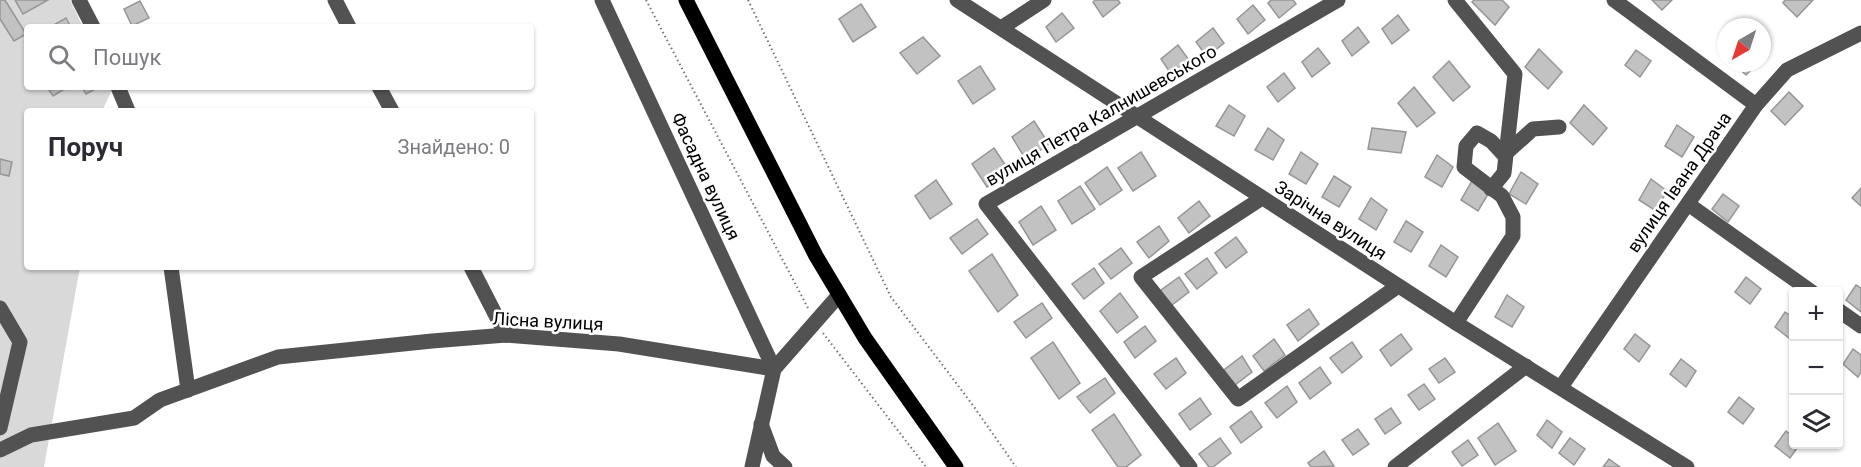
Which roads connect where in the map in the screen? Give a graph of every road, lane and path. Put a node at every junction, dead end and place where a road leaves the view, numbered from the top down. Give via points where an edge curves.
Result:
1 (79, 0) edge
2 (335, 0) edge
3 (602, 0) edge
4 (646, 0) edge
5 (686, 0) edge
6 (748, 0) edge
7 (957, 0) edge
8 (1044, 0) edge
9 (1338, 0) edge
10 (1455, 0) edge
11 (1614, 0) edge
12 (91, 24) edge
13 (347, 24) edge
14 (1001, 28) junction
15 (1861, 33) edge
16 (119, 90) edge
17 (381, 90) edge
18 (1756, 105) junction
19 (127, 108) edge
20 (390, 108) edge
21 (1138, 118) junction
22 (1559, 127) dead end
23 (1504, 154) junction
24 (1491, 189) junction
25 (1262, 198) junction
26 (1688, 204) junction
27 (171, 270) edge
28 (473, 270) edge
29 (1398, 286) junction
30 (1806, 287) edge
31 (839, 295) junction
32 (2, 313) edge
33 (1843, 313) edge
34 (815, 323) junction
35 (1456, 323) junction
36 (1861, 326) edge
37 (506, 335) junction
38 (1526, 366) junction
39 (774, 369) junction
40 (1561, 387) junction
41 (188, 390) junction
42 (760, 422) junction
43 (0, 428) edge
44 (0, 450) edge
45 (752, 467) edge
46 (785, 467) edge
47 (926, 467) edge
48 (956, 467) edge
49 (1016, 467) edge
50 (1190, 467) edge
51 (1395, 467) edge
52 (1687, 467) edge

1 - 12 street
2 - 13 street
3 - 39 street, Фасадна вулиця
4 - 34 path
5 - 31 main road
6 - 49 path via 891,297
7 - 14 street, Зарічна вулиця
8 - 14 street
9 - 21 street, вулиця Петра Калнишевського
10 - 23 street via 1515,74
11 - 18 street
14 - 21 street, Зарічна вулиця
15 - 18 street, вулиця Івана Драча via 1787,70
16 - 19 street
17 - 20 street
18 - 26 street, вулиця Івана Драча
21 - 25 street, Зарічна вулиця
21 - 50 street, вулиця Петра Калнишевського via 986,204
22 - 23 street via 1533,129
23 - 24 street via 1504,173
23 - 24 street via 1477,133 1466,146 1464,167
24 - 35 street via 1502,196 1514,217 1513,236
25 - 29 street, Зарічна вулиця
25 - 29 street via 1141,277 1238,399
26 - 30 street
26 - 40 street, вулиця Івана Драча
27 - 41 street
28 - 37 street
29 - 35 street, Зарічна вулиця
31 - 34 street
31 - 48 main road
32 - 43 street via 20,342
33 - 36 street
34 - 39 street
34 - 47 path
35 - 38 street, Зарічна вулиця
37 - 39 street, Лісна вулиця via 620,344
37 - 41 street, Лісна вулиця via 278,357
38 - 40 street, Зарічна вулиця
38 - 51 street
39 - 42 street
40 - 52 street, Зарічна вулиця
41 - 44 street, Лісна вулиця via 160,400 134,418 31,435
42 - 45 street
42 - 46 street via 773,456

